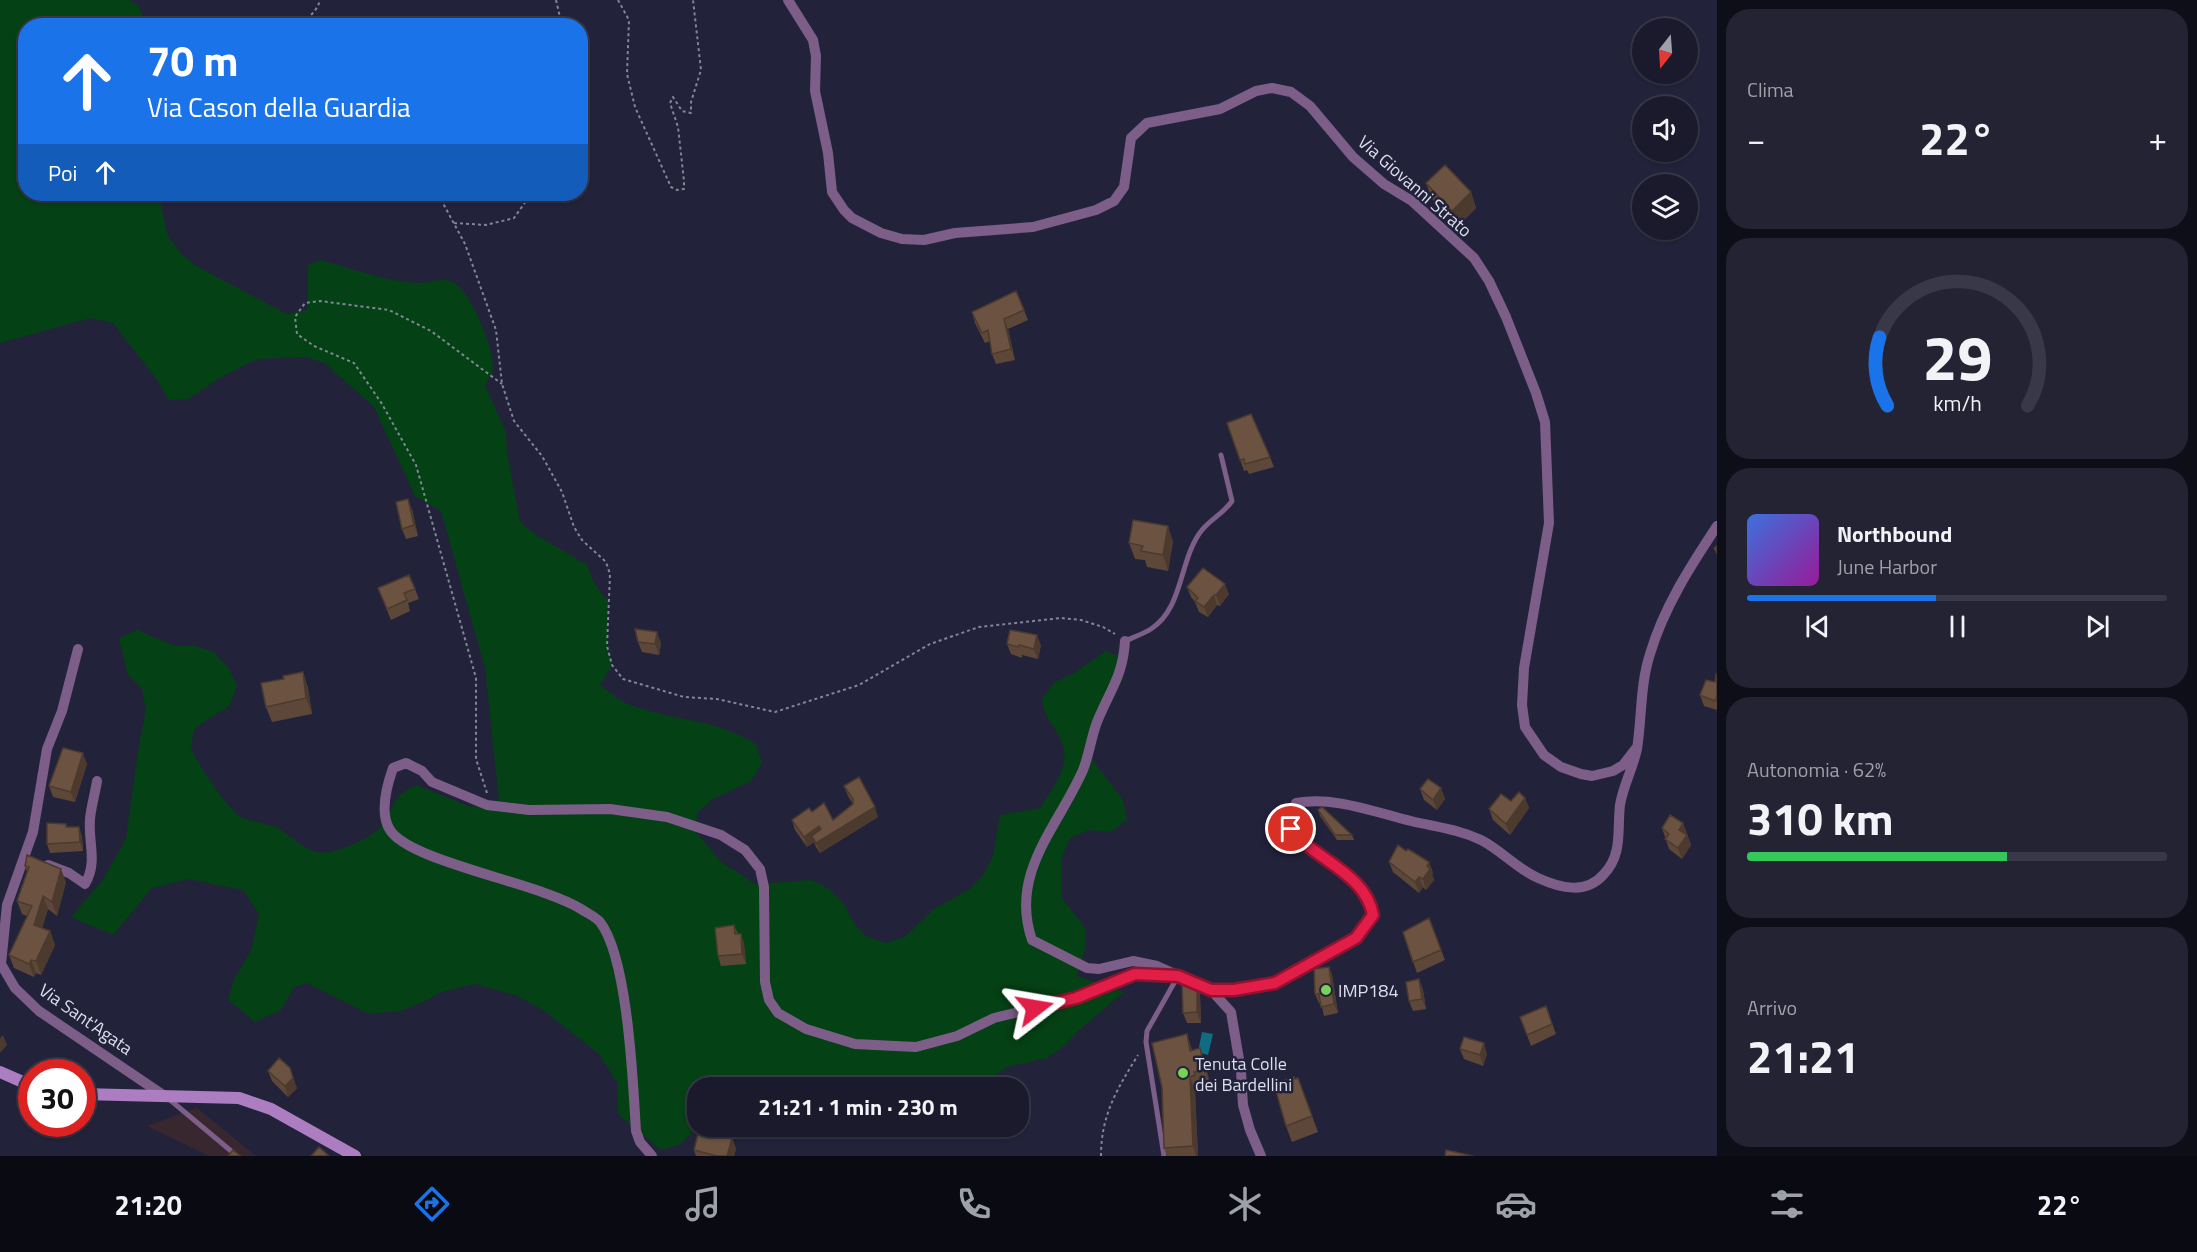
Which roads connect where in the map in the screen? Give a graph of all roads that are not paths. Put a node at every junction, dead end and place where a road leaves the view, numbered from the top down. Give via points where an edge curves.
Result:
1 (788, 0) edge
2 (1221, 455) dead end
3 (1717, 526) edge
4 (1125, 640) joint
5 (78, 649) dead end
6 (1637, 747) junction
7 (97, 781) dead end
8 (24, 858) junction
9 (1178, 976) junction
10 (1211, 990) junction
11 (0, 1072) edge
12 (18, 1080) edge
13 (96, 1094) edge
14 (163, 1095) junction
15 (237, 1156) edge
16 (355, 1156) edge
17 (652, 1156) edge
18 (1164, 1156) edge
19 (1261, 1156) edge

1 - 6 street, Via Giovanni Strato via 813,40 815,91 832,192 852,218 902,239 924,240 955,233 1033,227 1114,201 1124,188 1130,141 1147,123 1220,109 1256,91 1272,88 1291,92 1310,106 1353,157 1384,184 1412,201 1474,258 1506,317 1536,393 1545,422 1549,523 1524,668 1525,727 1544,755 1561,767 1592,776 1623,765
2 - 4 lane via 1232,501 1202,529 1189,552 1175,600 1153,628
3 - 6 street via 1677,587 1649,655
4 - 9 street via 1124,665 1097,723 1083,770 1053,822 1028,880 1025,919 1032,940 1087,968 1133,961
5 - 8 street, Via Sant'Agata via 62,711 47,749 33,832
6 - 10 street via 1623,791 1618,822 1620,841 1613,862 1603,876 1588,886 1572,888 1545,881 1461,831 1326,802 1296,803 1288,819 1291,829 1300,842 1340,867 1360,889 1373,915 1356,938 1275,983
7 - 8 street via 90,821 92,874 85,884 69,873
8 - 14 street, Via Sant'Agata via 7,905 1,945 1,964 15,988 39,1011
9 - 10 street
9 - 17 street via 1135,974 1076,998 994,1018 957,1036 916,1047 855,1044 806,1029 778,1013 769,1000 760,869 745,850 721,835 667,818 610,809 528,810 487,805 432,782 406,763 393,768 386,808 389,828 401,843 541,890 571,902 599,920 611,942 628,1025 636,1131
9 - 18 lane via 1147,1031 1146,1042
10 - 19 street via 1231,1012 1243,1105
11 - 12 street
13 - 14 street
14 - 15 lane
14 - 16 street via 221,1096 258,1103

